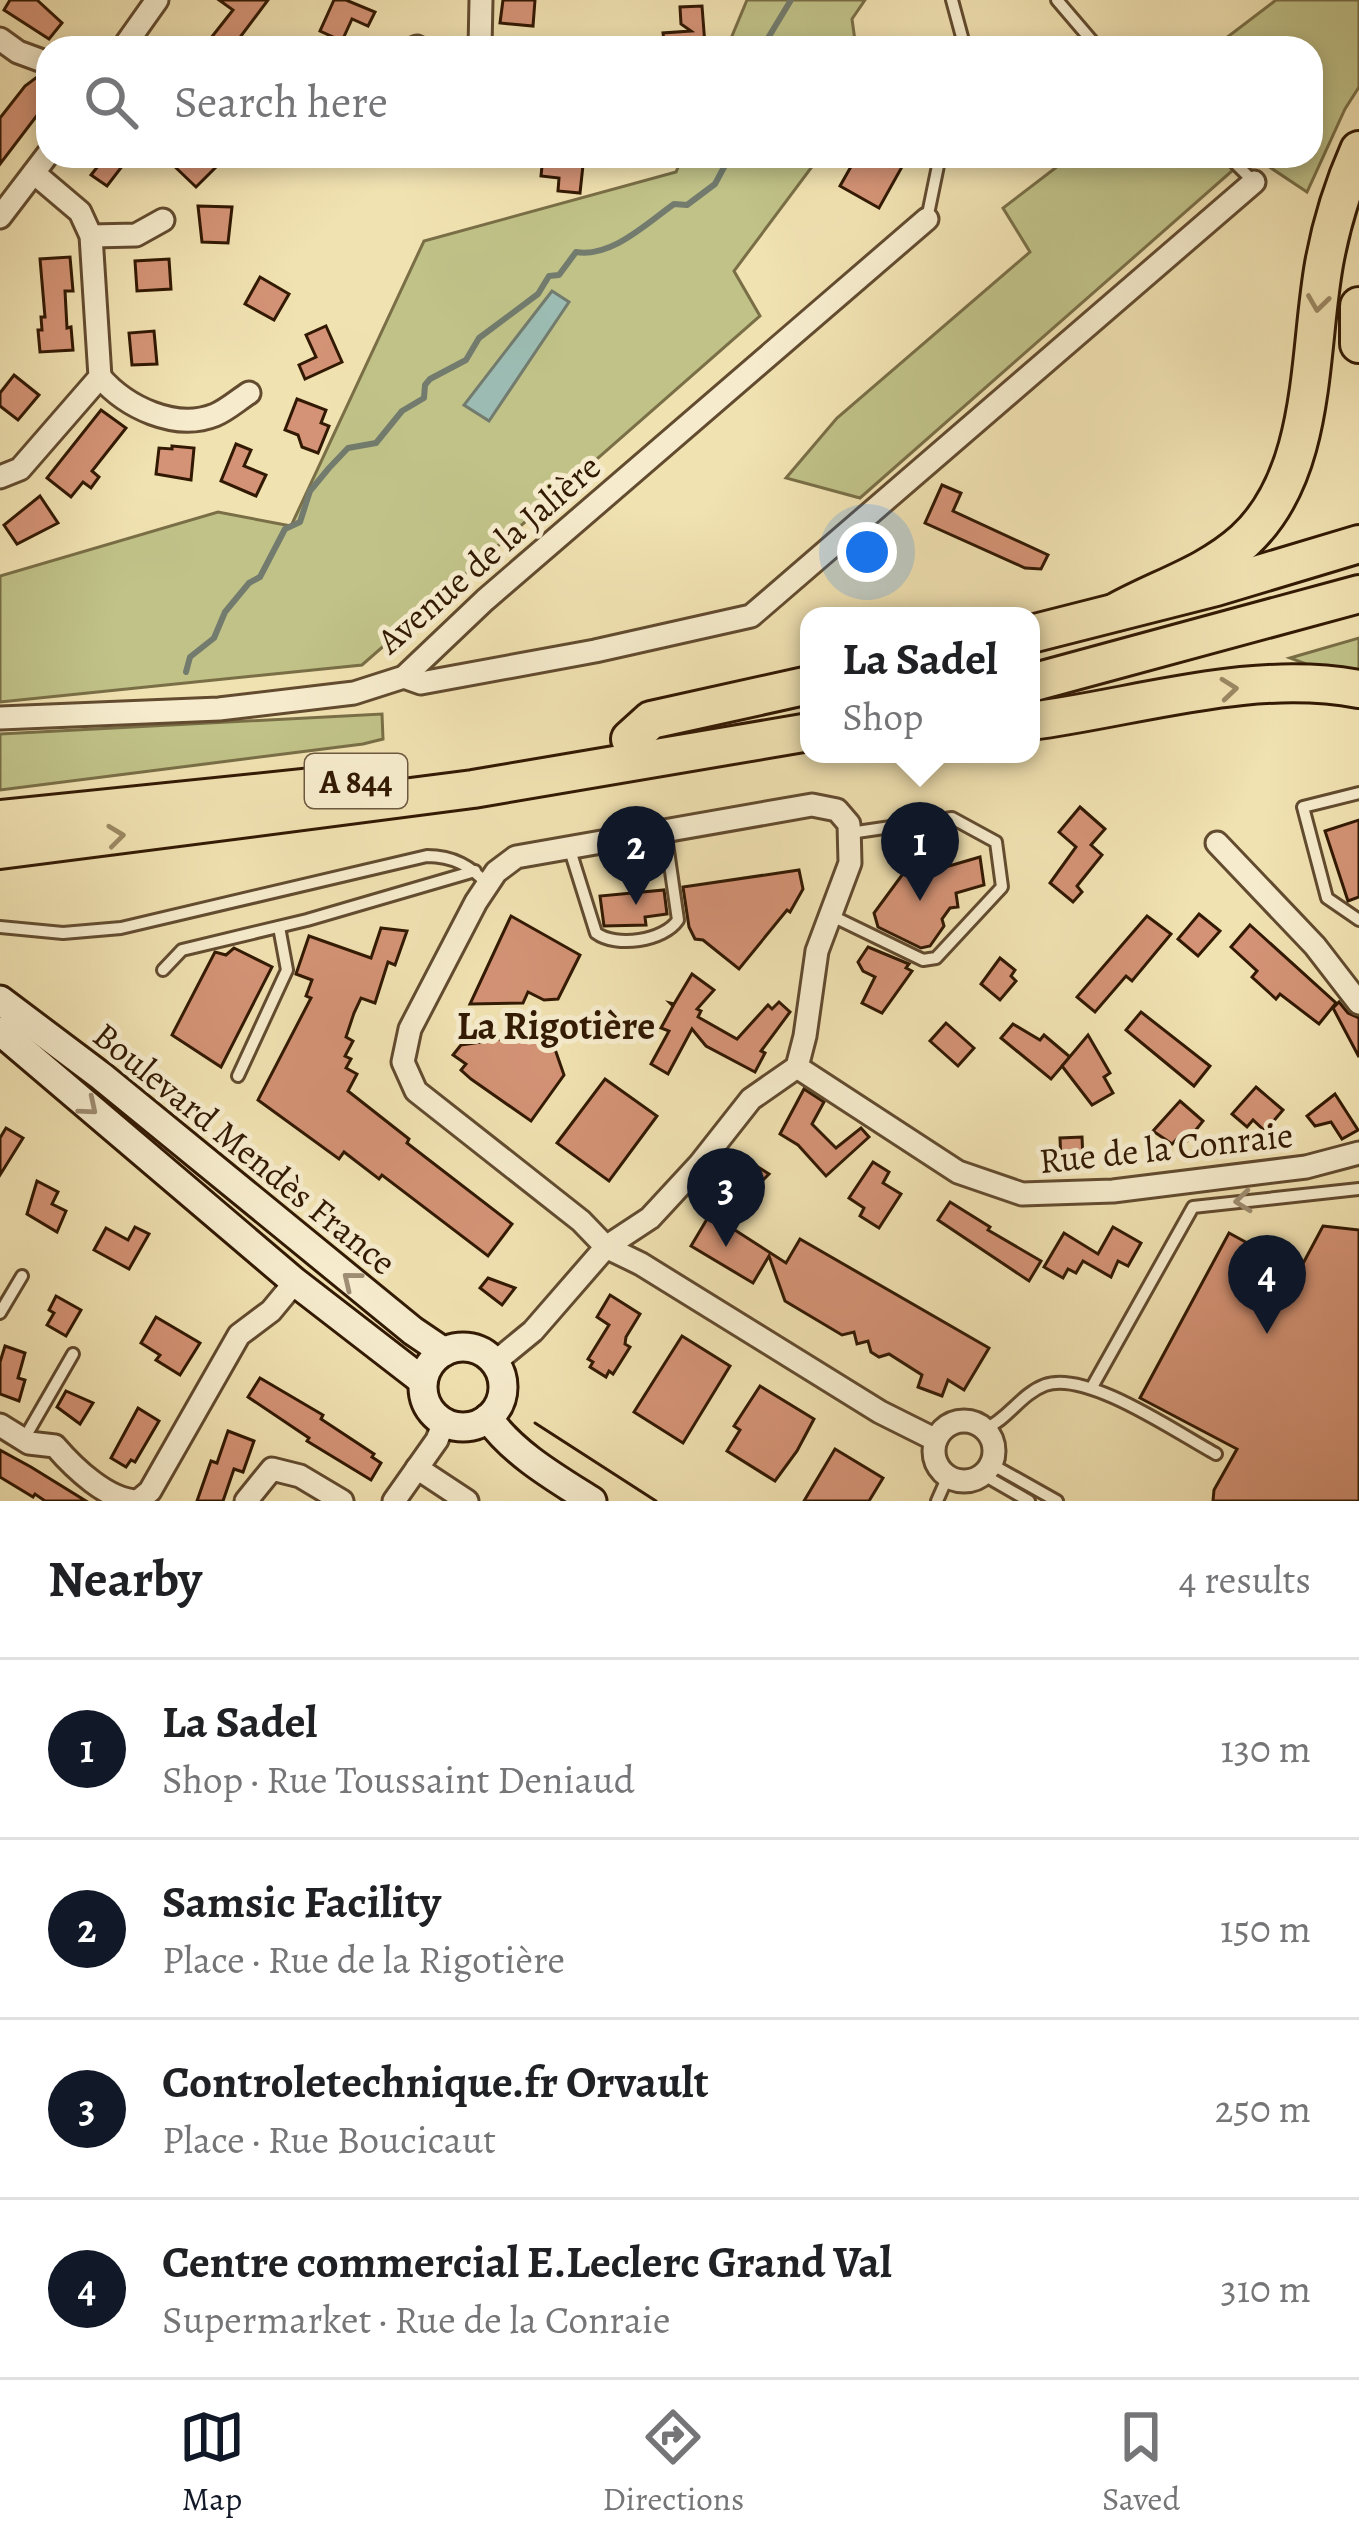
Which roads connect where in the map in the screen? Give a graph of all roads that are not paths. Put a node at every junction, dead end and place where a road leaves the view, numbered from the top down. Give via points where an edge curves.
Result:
1 (157, 0) edge
2 (481, 0) edge
3 (952, 0) edge
4 (1057, 0) edge
5 (132, 36) edge
6 (480, 36) edge
7 (962, 36) edge
8 (1088, 36) edge
9 (0, 39) edge
10 (36, 59) edge
11 (1359, 150) edge
12 (38, 168) edge
13 (938, 168) edge
14 (1240, 168) edge
15 (34, 173) junction
16 (1254, 182) joint
17 (0, 217) edge
18 (927, 219) joint
19 (163, 220) dead end
20 (92, 236) junction
21 (1359, 306) edge
22 (1359, 344) edge
23 (100, 377) junction
24 (248, 394) dead end
25 (0, 477) edge
26 (1359, 544) edge
27 (1359, 569) edge
28 (1359, 595) edge
29 (1116, 612) junction
30 (1359, 620) edge
31 (1040, 632) edge
32 (1040, 656) edge
33 (404, 677) junction
34 (1040, 681) edge
35 (800, 687) edge
36 (1359, 689) edge
37 (1040, 707) edge
38 (800, 708) edge
39 (0, 718) edge
40 (1040, 720) edge
41 (800, 734) edge
42 (630, 740) junction
43 (800, 757) edge
44 (516, 782) junction
45 (1359, 793) edge
46 (0, 820) edge
47 (665, 830) junction
48 (850, 833) junction
49 (1217, 843) dead end
50 (569, 846) junction
51 (0, 850) edge
52 (482, 878) junction
53 (828, 914) junction
54 (1359, 920) edge
55 (279, 927) junction
56 (0, 928) edge
57 (163, 970) dead end
58 (0, 1000) edge
59 (1359, 1003) edge
60 (0, 1031) edge
61 (796, 1066) junction
62 (238, 1076) dead end
63 (1359, 1153) edge
64 (1359, 1189) edge
65 (606, 1247) junction
66 (22, 1276) dead end
67 (295, 1282) junction
68 (0, 1313) edge
69 (444, 1352) junction
70 (73, 1354) dead end
71 (494, 1363) junction
72 (423, 1382) junction
73 (1092, 1387) junction
74 (488, 1418) junction
75 (444, 1423) junction
76 (0, 1425) edge
77 (985, 1429) junction
78 (24, 1440) junction
79 (936, 1440) junction
80 (1216, 1454) dead end
81 (417, 1468) junction
82 (986, 1469) junction
83 (948, 1476) junction
84 (246, 1501) edge
85 (342, 1501) edge
86 (394, 1501) edge
87 (467, 1501) edge
88 (592, 1501) edge
89 (937, 1501) edge
90 (1029, 1501) edge
91 (1057, 1501) edge

1 - 5 street
2 - 6 street
3 - 7 lane
4 - 8 lane
9 - 10 street
11 -> 29 highway via 1325,259 1304,410 1280,494 1232,551
12 - 15 street
13 - 18 lane
14 - 16 lane
15 - 17 street
15 - 20 street via 80,212
16 - 33 street via 751,616 422,683
18 - 33 street, Avenue de la Jalière
19 - 20 street via 136,235
20 - 23 street
21 - 22 highway
23 - 24 street via 115,394 169,419 212,416
23 - 25 street via 20,469
26 - 29 highway
27 - 32 highway
28 - 34 highway
29 - 31 highway
30 - 37 highway
33 - 39 street, Avenue de la Jalière via 354,693 219,709
35 - 42 highway via 651,720
40 -> 36 highway via 1225,689
38 - 42 highway, A 844
41 - 44 highway, A 844
42 - 46 highway, A 844 via 334,784
43 - 44 highway via 561,791
51 -> 44 highway, A 844
45 - 54 lane via 1303,807 1327,898
47 - 48 street via 812,805 837,810
47 - 50 street
47 - 50 lane via 678,920 650,937 619,942 596,933
48 - 53 street via 850,863
48 - 53 lane via 952,818 996,842 1001,887 936,958 923,960
49 - 59 street
50 - 52 street via 515,857
52 - 55 lane
52 - 56 lane via 452,859 427,856 121,928
52 - 65 street via 410,1029 407,1077
53 - 61 street
55 - 57 lane via 182,950
55 - 62 lane via 287,970
69 -> 58 main road, Boulevard Mendès France
60 -> 67 main road, Boulevard Mendès France
61 - 63 street, Rue de la Conraie via 958,1172 1022,1194 1306,1168
61 - 65 street via 751,1099 650,1218
64 -> 73 lane via 1193,1207
65 - 71 street
65 - 79 street
66 - 68 lane
67 - 72 main road, Boulevard Mendès France
67 - 78 street via 238,1335 138,1501 125,1501 72,1466 55,1446
69 - 71 main road via 468,1348
69 - 72 main road
70 - 78 lane
71 - 74 main road via 502,1390
72 - 75 main road via 426,1403
73 - 77 lane via 1041,1387
73 - 80 lane
74 - 75 main road
74 - 88 main road via 541,1469
75 - 81 street
76 - 78 street
77 - 79 street via 957,1421
77 - 82 street via 993,1445
79 - 83 street via 934,1456
81 - 86 street
81 - 87 street
82 - 83 street via 965,1481
82 - 90 lane
82 - 91 lane
83 - 89 lane
84 - 85 street via 272,1468

